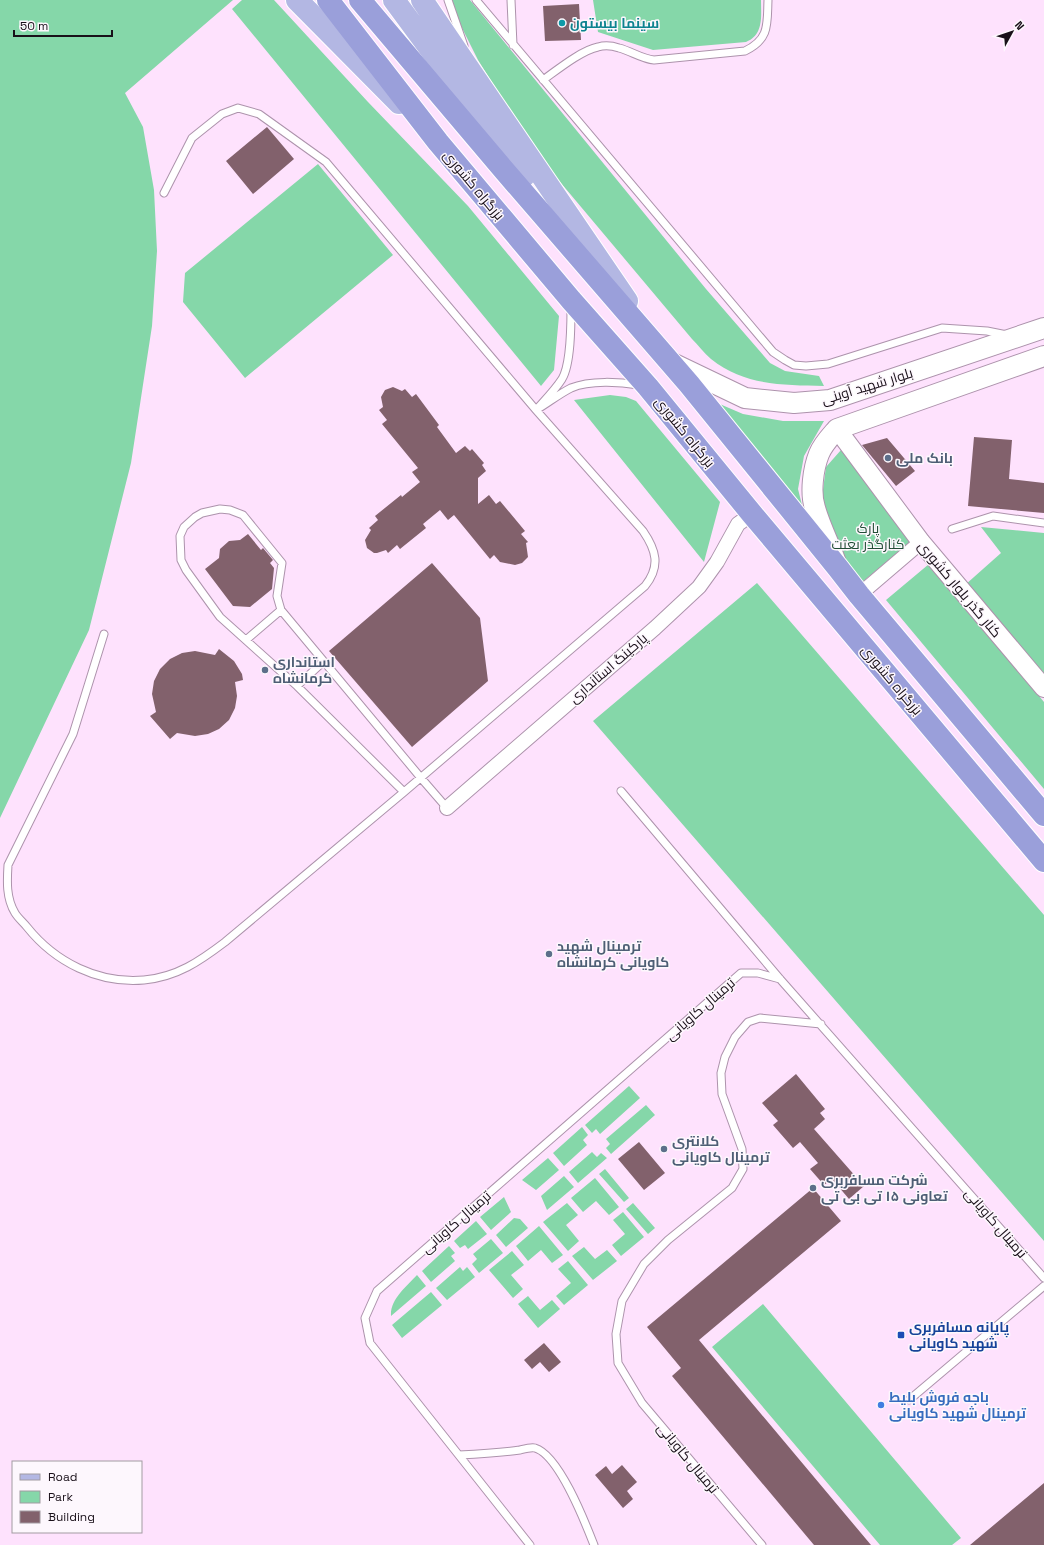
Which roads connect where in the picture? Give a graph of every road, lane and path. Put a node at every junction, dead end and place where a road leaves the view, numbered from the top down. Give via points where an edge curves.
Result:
1 (297, 0) edge
2 (328, 0) edge
3 (360, 0) edge
4 (394, 0) edge
5 (422, 0) edge
6 (448, 0) edge
7 (476, 0) edge
8 (511, 0) edge
9 (768, 0) edge
10 (513, 45) junction
11 (543, 80) junction
12 (481, 87) junction
13 (438, 142) junction
14 (164, 193) dead end
15 (571, 300) junction
16 (628, 315) junction
17 (1044, 328) edge
18 (1019, 337) junction
19 (1044, 356) edge
20 (668, 361) junction
21 (648, 386) junction
22 (830, 400) junction
23 (536, 410) junction
24 (837, 429) junction
25 (752, 514) junction
26 (1044, 523) edge
27 (952, 529) dead end
28 (921, 542) junction
29 (838, 568) junction
30 (859, 595) junction
31 (281, 610) junction
32 (104, 634) dead end
33 (246, 640) junction
34 (323, 662) junction
35 (296, 686) junction
36 (1044, 688) edge
37 (421, 778) junction
38 (622, 791) dead end
39 (404, 792) junction
40 (447, 808) joint
41 (1044, 815) edge
42 (1044, 861) edge
43 (780, 979) junction
44 (821, 1024) junction
45 (1044, 1278) edge
46 (1044, 1286) edge
47 (909, 1400) dead end
48 (459, 1455) junction
49 (530, 1545) edge
50 (594, 1545) edge
51 (762, 1545) edge

1 - 13 main road
2 - 13 highway, بزرگراه کشوری
3 - 16 highway, بزرگراه کشوری
4 - 16 main road
5 - 12 main road
6 - 12 lane
7 - 10 lane
8 - 10 lane
9 - 11 lane via 766,32 758,44 746,51 648,60 620,48 598,47 585,52
10 - 11 lane
11 - 18 lane via 773,352 794,365 828,364 942,328 987,331
12 - 20 main road
13 - 15 highway, بزرگراه کشوری
14 - 23 lane via 192,138 222,114 238,108 259,114 326,162
15 - 21 highway, بزرگراه کشوری
15 - 23 lane via 571,330 563,378
16 - 20 highway, بزرگراه کشوری
17 - 18 main road, بلوار شهید آوینی
18 - 22 main road, بلوار شهید آوینی
19 - 24 main road, بلوار شهید آوینی
20 - 22 main road, بلوار شهید آوینی via 745,398 794,403
20 - 29 highway, بزرگراه کشوری
21 - 23 lane via 620,382 581,386 572,388
21 - 25 highway, بزرگراه کشوری
22 - 24 main road
23 - 37 lane via 643,531 654,552 654,571 645,586
24 - 28 street, کنار گذر بلوار کشوری
24 - 29 main road via 819,454 813,490 815,507
25 - 40 street, پارکینگ استانداری via 738,524 718,562 699,587
25 - 42 highway, بزرگراه کشوری
26 - 27 lane via 993,516
28 - 30 street
28 - 36 street, کنار گذر بلوار کشوری
29 - 30 highway, بزرگراه کشوری
30 - 41 highway, بزرگراه کشوری
31 - 33 lane
31 - 33 lane via 277,596 282,563 243,515 220,509 194,517 184,527 180,536 181,560 220,617
31 - 34 lane
32 - 39 lane via 73,734 8,866 7,888 15,912 32,934 53,954 73,966 95,975 119,980 144,980 164,976 193,965 225,942
33 - 35 lane
34 - 35 lane
34 - 37 lane
35 - 39 lane
37 - 39 lane
37 - 40 lane
38 - 43 lane, ترمینال کاویانی
43 - 44 lane, ترمینال کاویانی
43 - 48 lane, ترمینال کاویانی via 758,973 741,973 377,1292 365,1318 370,1342
44 - 45 lane, ترمینال کاویانی
44 - 51 lane, ترمینال کاویانی via 760,1018 748,1022 735,1037 725,1057 721,1073 722,1094 742,1149 743,1169 732,1188 668,1240 644,1264 622,1301 616,1334 618,1363 642,1403
46 - 47 lane
48 - 49 lane, ترمینال کاویانی
48 - 50 lane via 501,1453 534,1447 546,1454 579,1508

